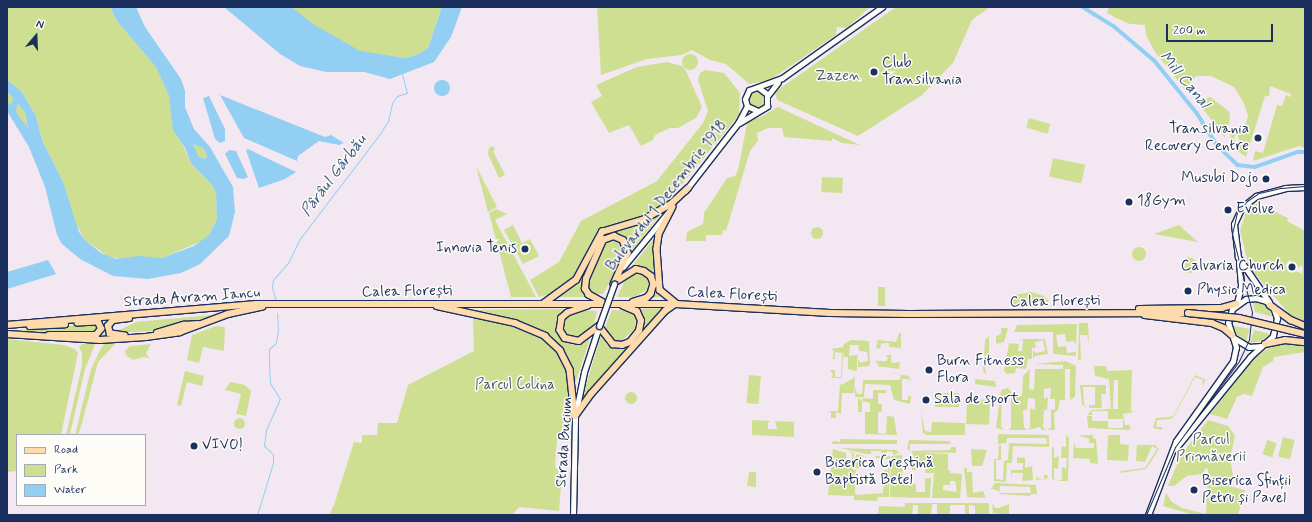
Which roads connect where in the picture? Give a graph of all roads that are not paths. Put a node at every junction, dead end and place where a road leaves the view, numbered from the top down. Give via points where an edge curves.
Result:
1 (882, 7) edge
2 (782, 78) junction
3 (759, 88) junction
4 (768, 97) junction
5 (747, 106) junction
6 (758, 111) junction
7 (738, 124) junction
8 (1305, 187) edge
9 (688, 188) junction
10 (673, 206) junction
11 (1238, 257) junction
12 (614, 284) junction
13 (544, 303) junction
14 (427, 304) junction
15 (596, 304) junction
16 (608, 304) junction
17 (676, 304) junction
18 (1236, 304) junction
19 (1270, 304) junction
20 (277, 305) junction
21 (618, 305) junction
22 (1119, 312) junction
23 (140, 314) junction
24 (7, 324) edge
25 (16, 324) junction
26 (203, 324) junction
27 (599, 326) junction
28 (1305, 326) edge
29 (7, 334) edge
30 (1305, 334) edge
31 (1232, 335) junction
32 (29, 336) junction
33 (1305, 342) edge
34 (1265, 344) junction
35 (575, 416) junction
36 (1175, 449) junction
37 (573, 515) edge
38 (1148, 515) edge

1 - 2 main road, Bulevardul 1 Decembrie 1918
2 - 3 main road, Bulevardul 1 Decembrie 1918
2 - 4 main road, Bulevardul 1 Decembrie 1918
3 - 4 main road
3 - 5 main road, Bulevardul 1 Decembrie 1918 via 747,93
4 - 6 main road, Bulevardul 1 Decembrie 1918 via 767,106
5 - 6 main road
5 - 7 main road, Bulevardul 1 Decembrie 1918
6 - 7 main road, Bulevardul 1 Decembrie 1918
7 - 9 main road, Bulevardul 1 Decembrie 1918
8 - 11 main road via 1267,192 1244,204 1234,227
9 - 10 main road, Bulevardul 1 Decembrie 1918
9 - 13 main road via 671,204 645,219 602,232 576,280
10 - 12 main road, Bulevardul 1 Decembrie 1918 via 628,260
10 - 17 main road via 659,235 657,249 660,290
11 - 18 main road via 1241,280
11 - 19 main road
12 - 16 main road via 628,253 623,240 614,236 606,237 600,244 585,284 591,298
12 - 21 main road via 629,271 636,269 646,272 653,281 652,291 647,298
12 - 27 main road, Bulevardul 1 Decembrie 1918, bridge
13 - 14 main road, Calea Florești
13 - 15 main road, Calea Florești
14 - 20 main road, Calea Florești
14 - 35 main road via 515,324 545,336 560,350 568,365 573,381 572,407
15 - 16 main road, Calea Florești
15 - 27 main road via 565,315 560,330 565,338 576,341 589,335
16 - 21 main road, Calea Florești
17 - 21 main road, Calea Florești
17 - 22 main road, Calea Florești via 830,313
17 - 35 main road via 665,311 591,394
18 - 19 main road via 1251,298 1261,299
18 - 22 main road via 1222,308 1151,308
18 - 31 main road via 1229,317
19 - 28 main road via 1291,320
19 - 34 main road via 1276,314 1278,326
20 - 23 main road, Strada Avram Iancu via 247,304
20 - 26 main road, Strada Avram Iancu via 239,311
21 - 27 main road via 634,310 639,315 641,324 636,335 626,344 616,345 607,339
22 - 30 main road, Calea Florești, bridge via 1188,313 1239,318
22 - 31 main road via 1207,322 1224,328
23 - 25 main road, Strada Avram Iancu
23 - 26 main road via 110,322 110,334 148,334 184,325
24 - 25 main road, Strada Avram Iancu
25 - 32 main road via 38,326 98,322 101,329 96,335
26 - 32 main road, Strada Avram Iancu via 180,332 146,337 100,340
27 - 35 main road, Strada Bucium via 584,372
29 - 32 main road, Strada Avram Iancu
31 - 34 main road via 1240,343 1248,346
31 - 36 main road via 1236,350 1231,366 1183,430
33 - 34 main road via 1285,340
34 - 36 main road via 1246,360
35 - 37 main road, Strada Bucium
36 - 38 main road

